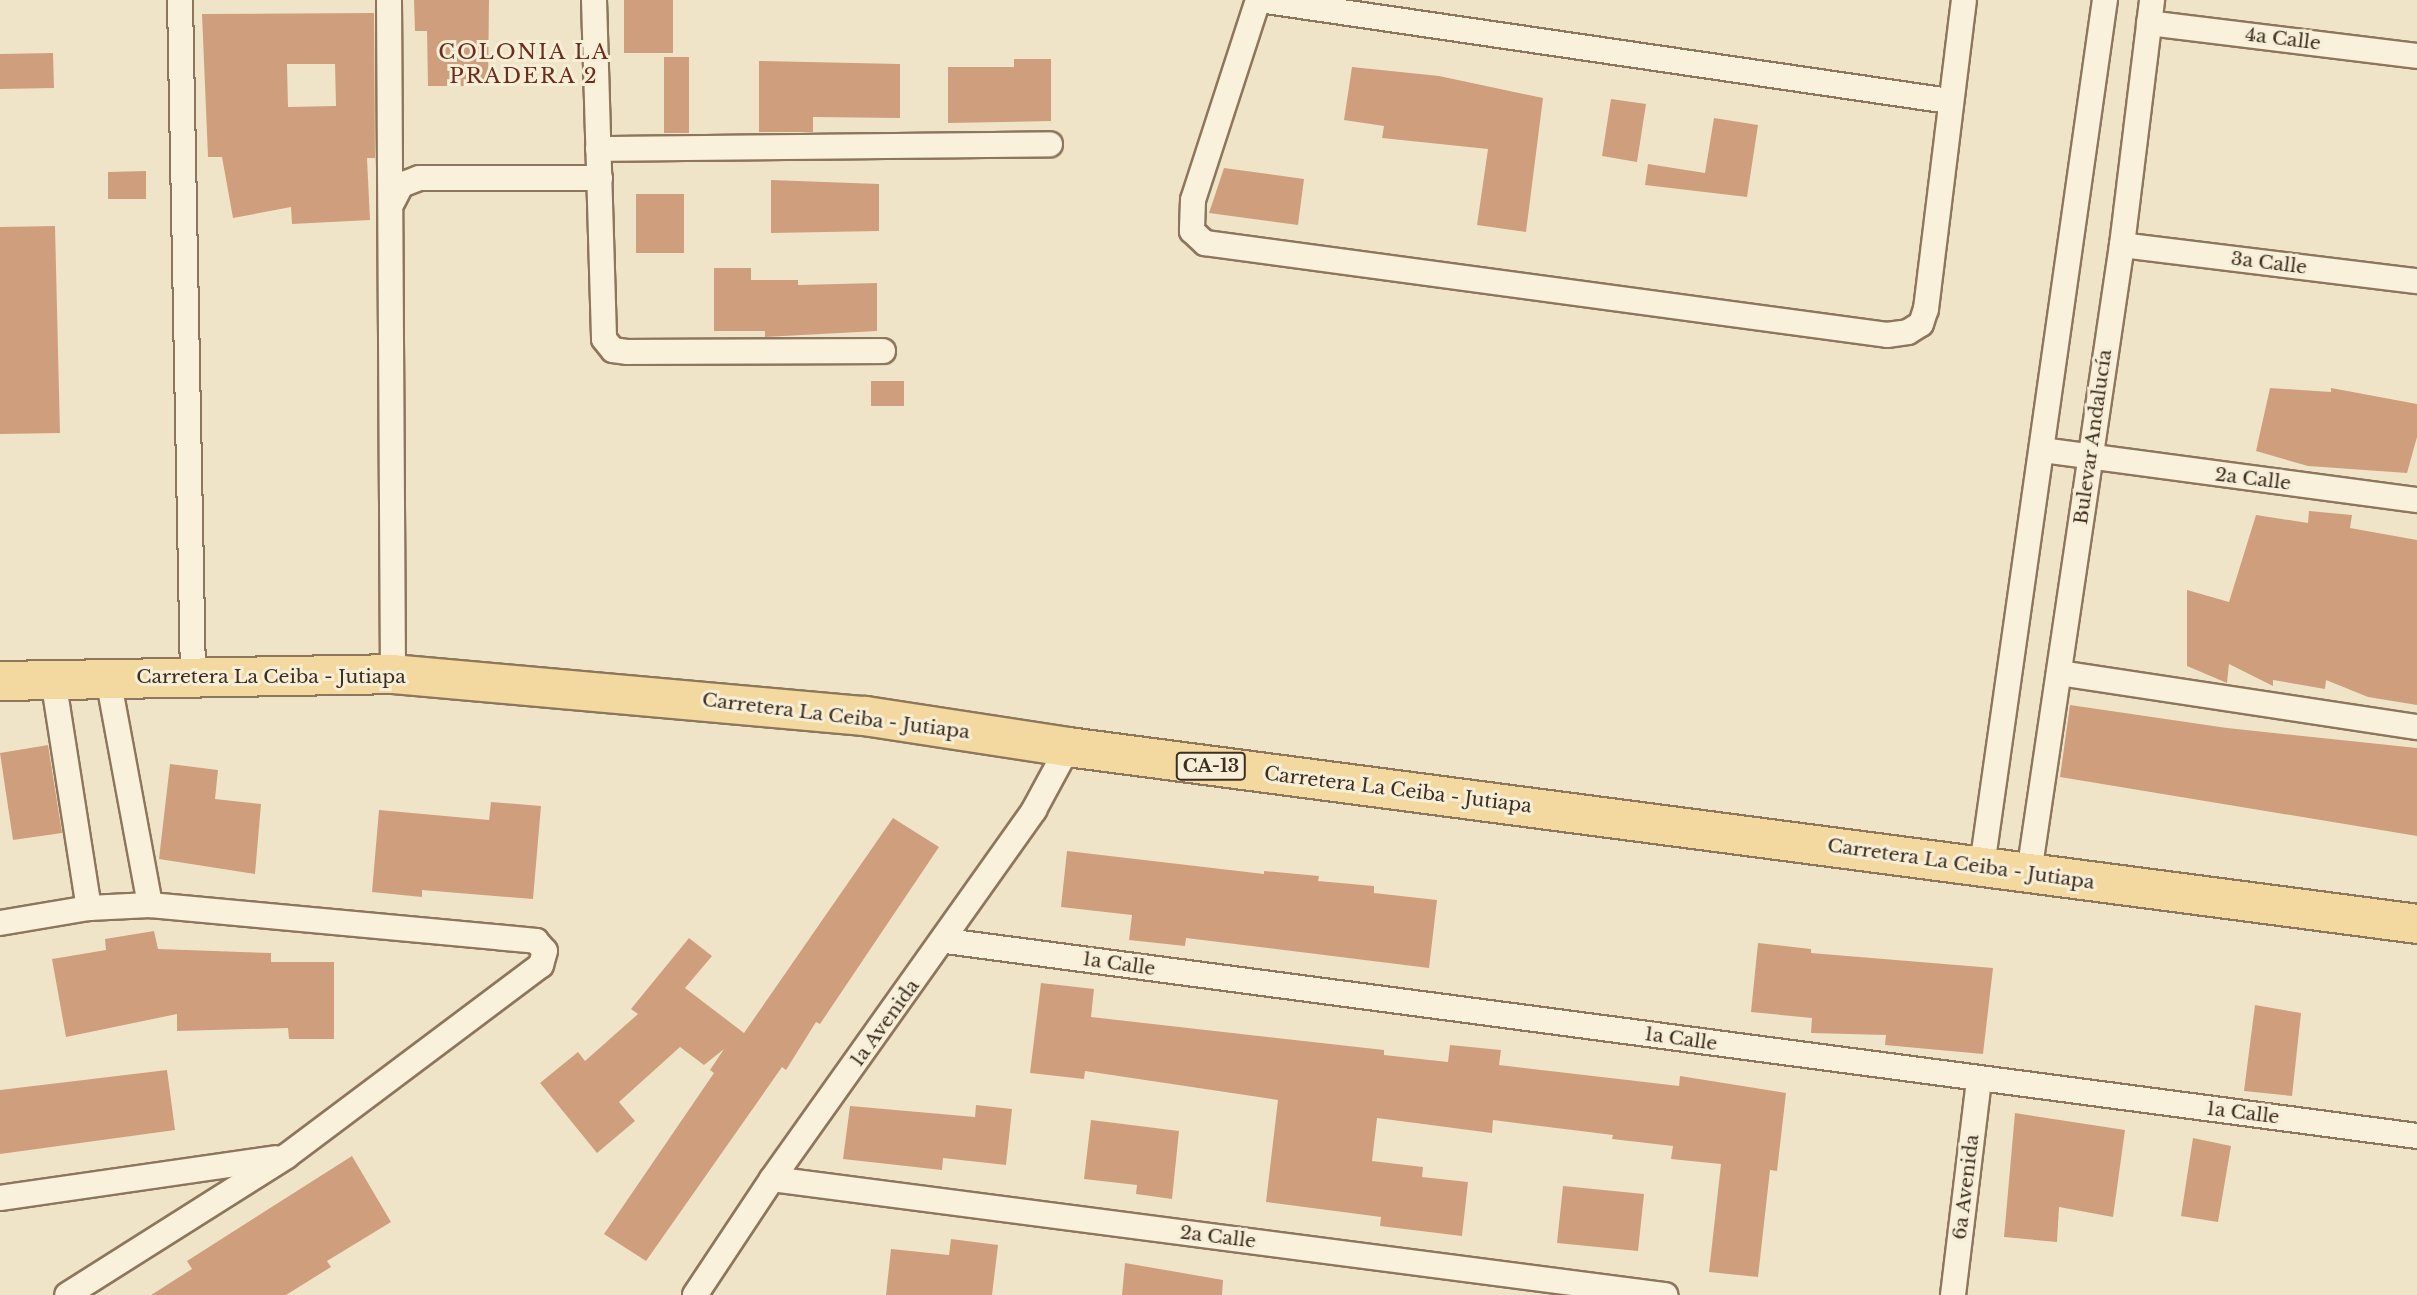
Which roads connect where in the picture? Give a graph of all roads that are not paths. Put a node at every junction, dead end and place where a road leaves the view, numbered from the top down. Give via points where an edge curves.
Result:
1 (180, 0) edge
2 (389, 0) edge
3 (594, 0) edge
4 (1259, 0) edge
5 (1964, 0) edge
6 (2105, 0) edge
7 (2151, 11) edge
8 (2417, 55) edge
9 (1949, 101) junction
10 (1050, 144) dead end
11 (598, 149) junction
12 (600, 178) junction
13 (393, 201) junction
14 (2122, 245) junction
15 (2417, 281) edge
16 (883, 351) dead end
17 (2042, 450) junction
18 (2090, 458) junction
19 (2417, 500) edge
20 (2059, 673) junction
21 (393, 674) junction
22 (193, 677) junction
23 (108, 678) junction
24 (53, 679) junction
25 (0, 681) edge
26 (2417, 727) edge
27 (1068, 747) junction
28 (1982, 866) junction
29 (2029, 873) junction
30 (150, 905) junction
31 (89, 908) junction
32 (0, 923) edge
33 (2417, 924) edge
34 (946, 941) junction
35 (1979, 1079) junction
36 (2417, 1136) edge
37 (287, 1156) junction
38 (772, 1179) junction
39 (0, 1198) edge
40 (67, 1295) edge
41 (695, 1295) edge
42 (1665, 1295) edge
43 (1953, 1295) edge

1 - 22 street
2 - 13 street
3 - 11 street
4 - 9 street
4 - 9 street via 1193,200 1192,232 1205,243 1887,335 1908,332 1921,324 1926,309
5 - 9 street
6 - 17 street
7 - 8 street, 4a Calle
7 - 14 street, Bulevar Andalucía
10 - 11 street
11 - 12 street
12 - 13 street via 419,178 401,185
12 - 16 street via 604,339 613,350
13 - 21 street
14 - 15 street, 3a Calle
14 - 18 street, Bulevar Andalucía
17 - 18 street, 2a Calle
17 - 28 street
18 - 19 street, 2a Calle
18 - 20 street, Bulevar Andalucía
20 - 26 street
20 - 29 street, Bulevar Andalucía
21 - 22 main road, Carretera La Ceiba - Jutiapa / CA-13
21 - 27 main road, Carretera La Ceiba - Jutiapa / CA-13 via 865,716
22 - 23 main road, Carretera La Ceiba - Jutiapa / CA-13
23 - 24 main road, Carretera La Ceiba - Jutiapa / CA-13
23 - 30 street
24 - 25 main road, Carretera La Ceiba - Jutiapa / CA-13
24 - 31 street
27 - 28 main road, Carretera La Ceiba - Jutiapa / CA-13
27 - 34 street, 1a Avenida via 1034,810
28 - 29 main road, Carretera La Ceiba - Jutiapa / CA-13
29 - 33 main road, Carretera La Ceiba - Jutiapa / CA-13
30 - 31 street
30 - 37 street via 536,941 545,951 541,965
31 - 32 street
34 - 35 street, 1a Calle
34 - 38 street, 1a Avenida
35 - 36 street, 1a Calle
35 - 43 street, 6a Avenida
37 - 39 street
37 - 40 street
38 - 41 street, 1a Avenida
38 - 42 street, 2a Calle

